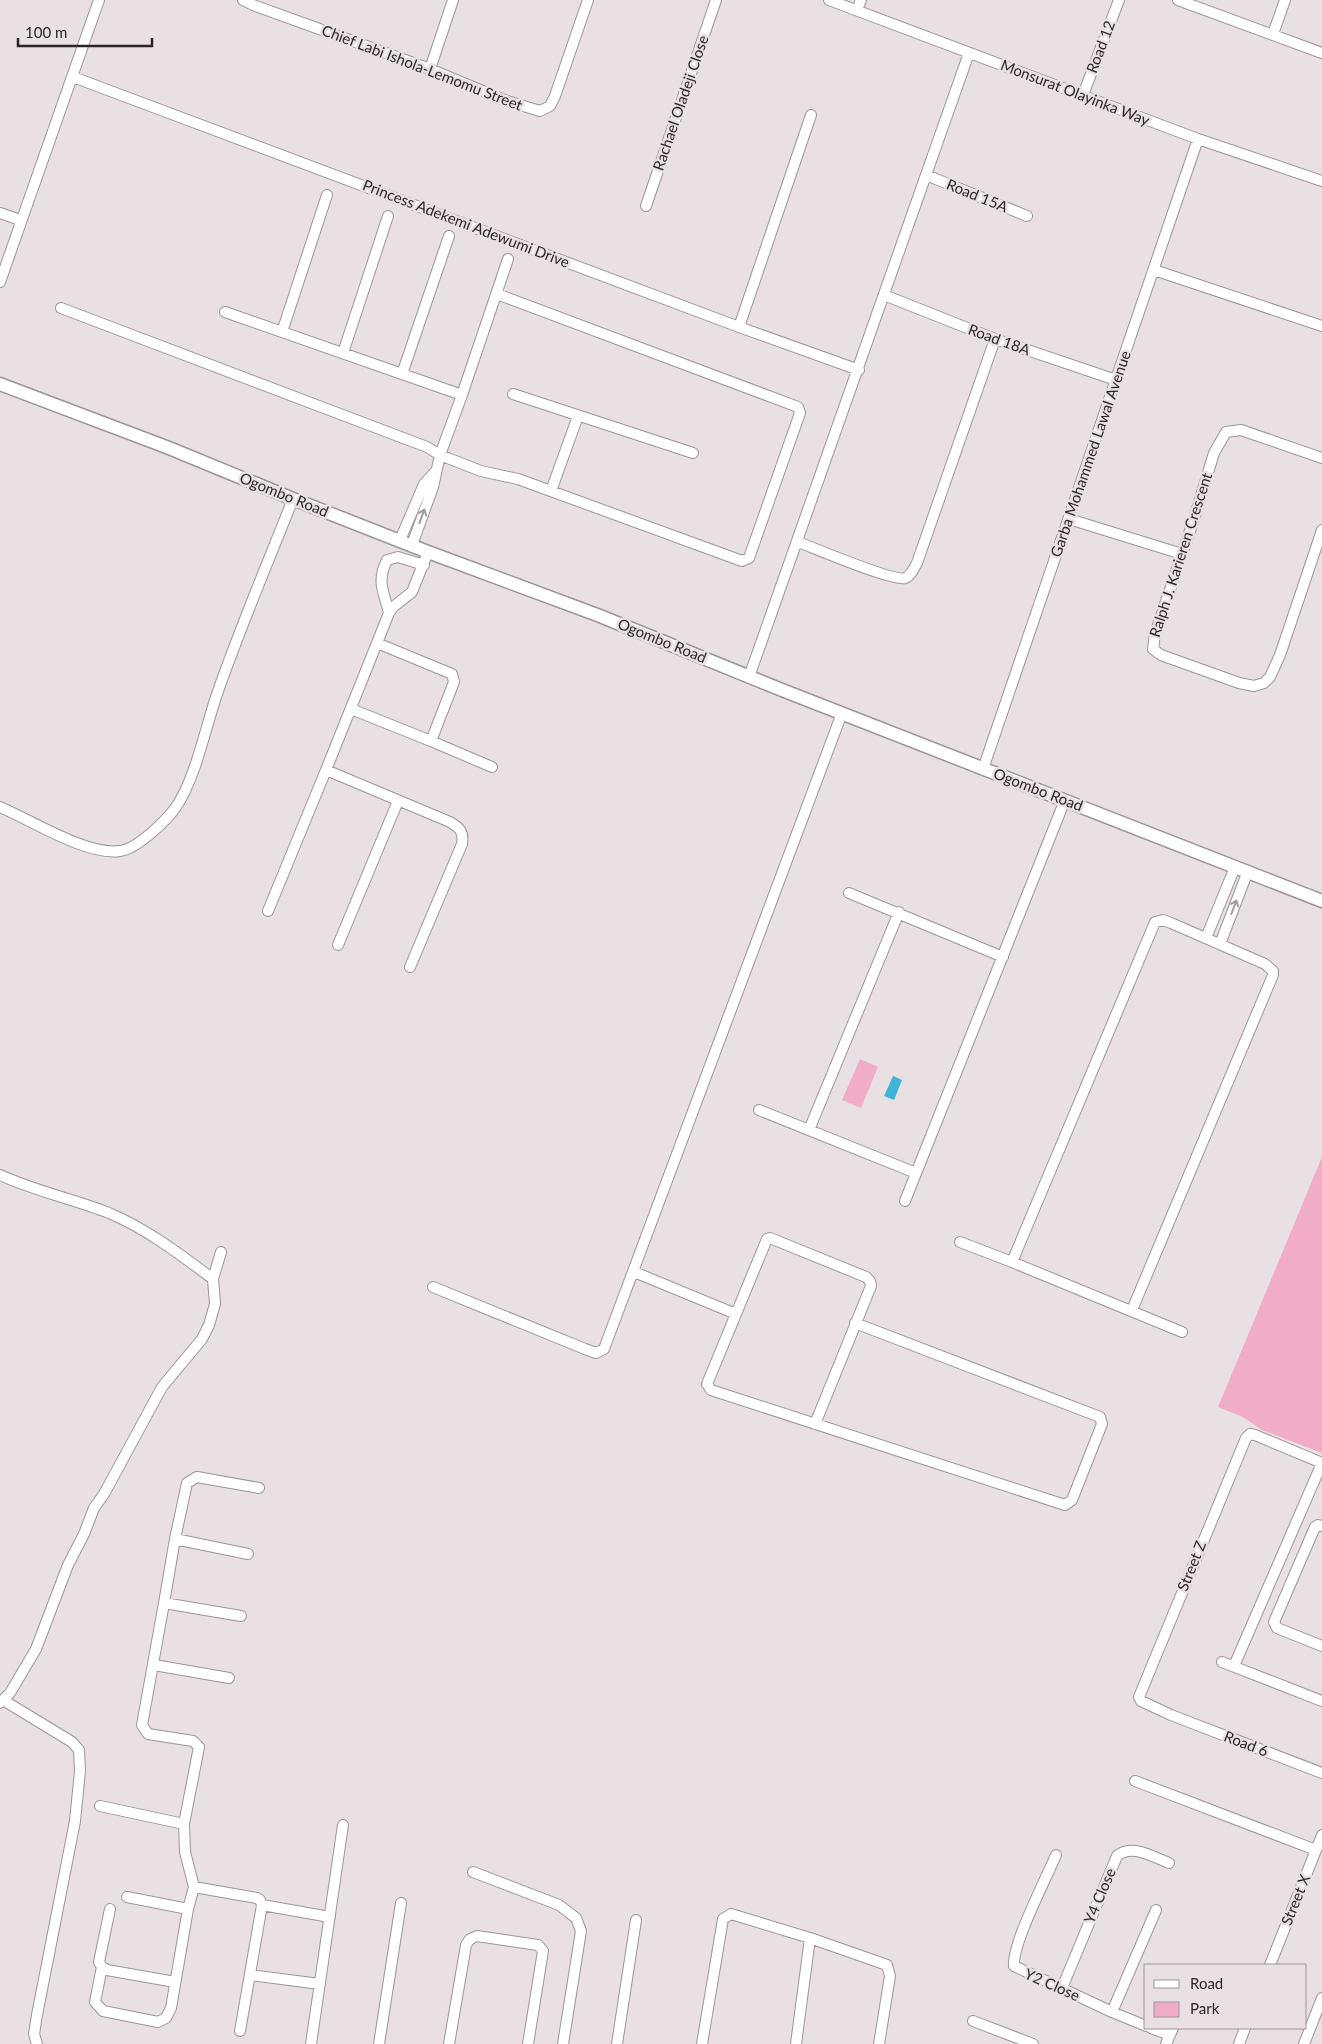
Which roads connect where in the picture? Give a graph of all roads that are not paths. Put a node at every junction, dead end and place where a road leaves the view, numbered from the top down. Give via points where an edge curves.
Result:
1 (99, 0) edge
2 (243, 0) edge
3 (453, 0) edge
4 (588, 0) edge
5 (716, 0) edge
6 (829, 0) edge
7 (861, 0) edge
8 (1119, 0) edge
9 (1178, 0) edge
10 (1285, 0) edge
11 (857, 10) junction
12 (1273, 34) junction
13 (970, 53) junction
14 (1322, 53) edge
15 (430, 69) junction
16 (73, 77) junction
17 (1083, 95) junction
18 (812, 116) dead end
19 (1198, 139) junction
20 (926, 175) junction
21 (1322, 181) edge
22 (326, 195) dead end
23 (646, 206) dead end
24 (0, 212) edge
25 (388, 216) dead end
26 (1027, 216) dead end
27 (20, 220) junction
28 (449, 236) dead end
29 (508, 259) dead end
30 (1154, 270) junction
31 (0, 282) edge
32 (497, 294) junction
33 (884, 295) junction
34 (61, 308) dead end
35 (225, 312) dead end
36 (738, 326) junction
37 (1322, 326) edge
38 (282, 332) junction
39 (994, 339) junction
40 (343, 353) junction
41 (859, 370) junction
42 (402, 374) junction
43 (1116, 380) junction
44 (0, 384) edge
45 (513, 394) dead end
46 (462, 396) junction
47 (578, 416) junction
48 (693, 453) dead end
49 (440, 455) junction
50 (1322, 458) edge
51 (550, 491) junction
52 (293, 499) junction
53 (1069, 519) junction
54 (1322, 530) edge
55 (406, 542) junction
56 (798, 542) junction
57 (428, 552) junction
58 (1182, 554) junction
59 (424, 564) junction
60 (389, 613) junction
61 (377, 643) junction
62 (749, 676) junction
63 (351, 709) junction
64 (842, 713) junction
65 (431, 741) junction
66 (492, 767) dead end
67 (983, 769) junction
68 (326, 770) junction
69 (1065, 800) junction
70 (398, 801) junction
71 (0, 807) edge
72 (1236, 866) junction
73 (1248, 871) junction
74 (850, 893) dead end
75 (1322, 901) edge
76 (268, 911) dead end
77 (899, 912) junction
78 (1206, 938) junction
79 (1220, 944) junction
80 (338, 945) dead end
81 (1003, 957) junction
82 (410, 967) dead end
83 (759, 1110) dead end
84 (809, 1130) junction
85 (916, 1172) junction
86 (0, 1175) edge
87 (905, 1201) dead end
88 (960, 1242) dead end
89 (222, 1252) dead end
90 (1012, 1262) junction
91 (634, 1272) junction
92 (214, 1279) junction
93 (433, 1287) dead end
94 (1132, 1310) junction
95 (736, 1314) junction
96 (855, 1324) junction
97 (1182, 1332) dead end
98 (815, 1424) junction
99 (1322, 1463) edge
100 (259, 1488) dead end
101 (1322, 1526) edge
102 (175, 1539) junction
103 (248, 1554) dead end
104 (164, 1603) junction
105 (241, 1616) dead end
106 (1322, 1646) edge
107 (1222, 1662) dead end
108 (154, 1665) junction
109 (1234, 1666) junction
110 (229, 1678) dead end
111 (2, 1701) edge
112 (1322, 1701) edge
113 (1171, 1715) joint
114 (1322, 1773) edge
115 (1135, 1781) dead end
116 (100, 1806) dead end
117 (184, 1824) junction
118 (343, 1825) dead end
119 (1322, 1834) edge
120 (1316, 1850) junction
121 (1056, 1855) dead end
122 (1169, 1863) dead end
123 (473, 1872) dead end
124 (194, 1887) junction
125 (127, 1898) dead end
126 (401, 1902) dead end
127 (262, 1905) junction
128 (110, 1909) dead end
129 (188, 1909) junction
130 (1156, 1910) dead end
131 (330, 1917) junction
132 (636, 1920) dead end
133 (810, 1938) junction
134 (1270, 1964) edge
135 (102, 1967) junction
136 (250, 1975) junction
137 (175, 1982) junction
138 (320, 1984) junction
139 (1062, 1988) junction
140 (1322, 1998) edge
141 (1112, 2012) junction
142 (972, 2021) dead end
143 (1144, 2025) edge
144 (1317, 2025) edge
145 (1153, 2029) edge
146 (1245, 2029) edge
147 (240, 2031) dead end
148 (1170, 2036) edge
149 (37, 2044) edge
150 (311, 2044) edge
151 (379, 2044) edge
152 (448, 2044) edge
153 (528, 2044) edge
154 (563, 2044) edge
155 (617, 2044) edge
156 (702, 2044) edge
157 (796, 2044) edge
158 (879, 2044) edge
159 (1033, 2044) edge
160 (1239, 2044) edge
161 (1304, 2044) edge

1 - 16 street
2 - 15 street, Chief Labi Ishola-Lemomu Street
3 - 15 street
4 - 15 street, Chief Labi Ishola-Lemomu Street via 555,96 544,110 532,110
5 - 23 street, Rachael Oladeji Close
6 - 11 street, Monsurat Olayinka Way
7 - 11 street
8 - 17 street, Road 12
9 - 12 street
10 - 12 street
11 - 13 street, Monsurat Olayinka Way
12 - 14 street
13 - 17 street, Monsurat Olayinka Way
13 - 20 street
16 - 27 street
16 - 36 street, Princess Adekemi Adewumi Drive
17 - 19 street, Monsurat Olayinka Way
18 - 36 street
19 - 21 street, Monsurat Olayinka Way
19 - 30 street, Garba Mohammed Lawal Avenue
20 - 26 street, Road 15A
20 - 33 street
22 - 38 street
24 - 27 street
25 - 40 street
27 - 31 street
28 - 42 street
29 - 32 street
30 - 37 street
30 - 43 street, Garba Mohammed Lawal Avenue
32 - 46 street
32 - 51 street via 795,404 799,409 752,554 742,562
33 - 39 street, Road 18A
33 - 41 street
34 - 49 street via 419,444
35 - 38 street
36 - 41 street, Princess Adekemi Adewumi Drive
38 - 40 street
39 - 43 street, Road 18A
39 - 56 street via 917,563 908,577 903,579 885,574
40 - 42 street
41 - 56 street
42 - 46 street
43 - 53 street, Garba Mohammed Lawal Avenue
44 - 52 main road, Ogombo Road
45 - 47 street
46 - 49 street
47 - 48 street
47 - 51 street
49 - 51 street
49 - 55 street via 433,486
50 - 58 street, Ralph J. Karieren Crescent via 1240,430 1226,432 1214,453
52 - 55 main road, Ogombo Road
52 - 71 street via 216,696 189,782 176,808 145,837 119,852 75,842
53 - 58 street
53 - 67 street, Garba Mohammed Lawal Avenue
54 - 58 street, Ralph J. Karieren Crescent via 1274,669 1260,685 1195,668 1153,649
55 - 57 main road, Ogombo Road
56 - 62 street
57 - 59 street
57 - 62 main road, Ogombo Road
59 - 60 street via 412,592
59 - 60 street via 398,557 387,560 380,580
60 - 61 street
61 - 63 street
61 - 65 street via 452,674 454,682
62 - 64 main road, Ogombo Road
63 - 65 street
63 - 68 street
64 - 67 main road, Ogombo Road
64 - 91 street
65 - 66 street
67 - 69 main road, Ogombo Road
68 - 70 street
68 - 76 street
69 - 72 main road, Ogombo Road
69 - 81 street
70 - 80 street
70 - 82 street via 450,822 463,834 462,844
72 - 73 main road, Ogombo Road
72 - 78 street
73 - 75 main road, Ogombo Road
79 -> 73 street
74 - 77 street
77 - 81 street
77 - 84 street
78 - 79 street
78 - 90 street via 1163,920 1155,922
79 - 94 street via 1265,964 1273,975
81 - 85 street
83 - 84 street
84 - 85 street
85 - 87 street
86 - 92 street via 140,1227
88 - 90 street
89 - 92 street
90 - 94 street
91 - 93 street via 604,1349 596,1353
91 - 95 street
92 - 111 street via 215,1304 202,1339 162,1387 94,1508 36,1649
94 - 97 street
95 - 96 street via 767,1239 772,1238 870,1281 871,1286
95 - 98 street via 708,1387
96 - 98 street
96 - 98 street via 1100,1417 1102,1424 1072,1500 1065,1504
99 - 109 street
99 - 113 street, Street Z via 1255,1435 1250,1434 1246,1438 1139,1697 1141,1701
100 - 102 street via 197,1477 190,1479
101 - 106 street via 1315,1527 1274,1622 1277,1628
102 - 103 street
102 - 104 street
104 - 105 street
104 - 108 street
107 - 109 street
108 - 110 street
108 - 117 street via 142,1725 144,1730 148,1734 193,1741 199,1747
109 - 112 street
111 - 149 street via 72,1742 79,1750 75,1821 37,2015 34,2034
113 - 114 street, Road 6
115 - 120 street
116 - 117 street
117 - 124 street via 185,1852
118 - 131 street
119 - 120 street, Street X
120 - 134 street, Street X
121 - 139 street, Y2 Close via 1022,1935 1014,1966
122 - 139 street, Y4 Close via 1130,1849 1117,1856
123 - 154 street via 559,1906 576,1918 581,1931
124 - 127 street via 257,1898
124 - 129 street
125 - 129 street
126 - 151 street
127 - 131 street
127 - 136 street
128 - 135 street via 100,1962
129 - 137 street
130 - 141 street
131 - 138 street
132 - 155 street
133 - 156 street via 727,1915 723,1919
133 - 157 street
133 - 158 street via 887,1964 890,1976
135 - 137 street
135 - 137 street via 95,2002 103,2011 158,2022 169,2013
136 - 138 street
136 - 147 street
138 - 150 street
139 - 141 street, Y2 Close
140 - 144 street
141 - 143 street, Y2 Close
142 - 159 street
144 - 161 street
145 - 148 street
146 - 160 street
152 - 153 street via 466,1945 477,1936 538,1945 543,1951

